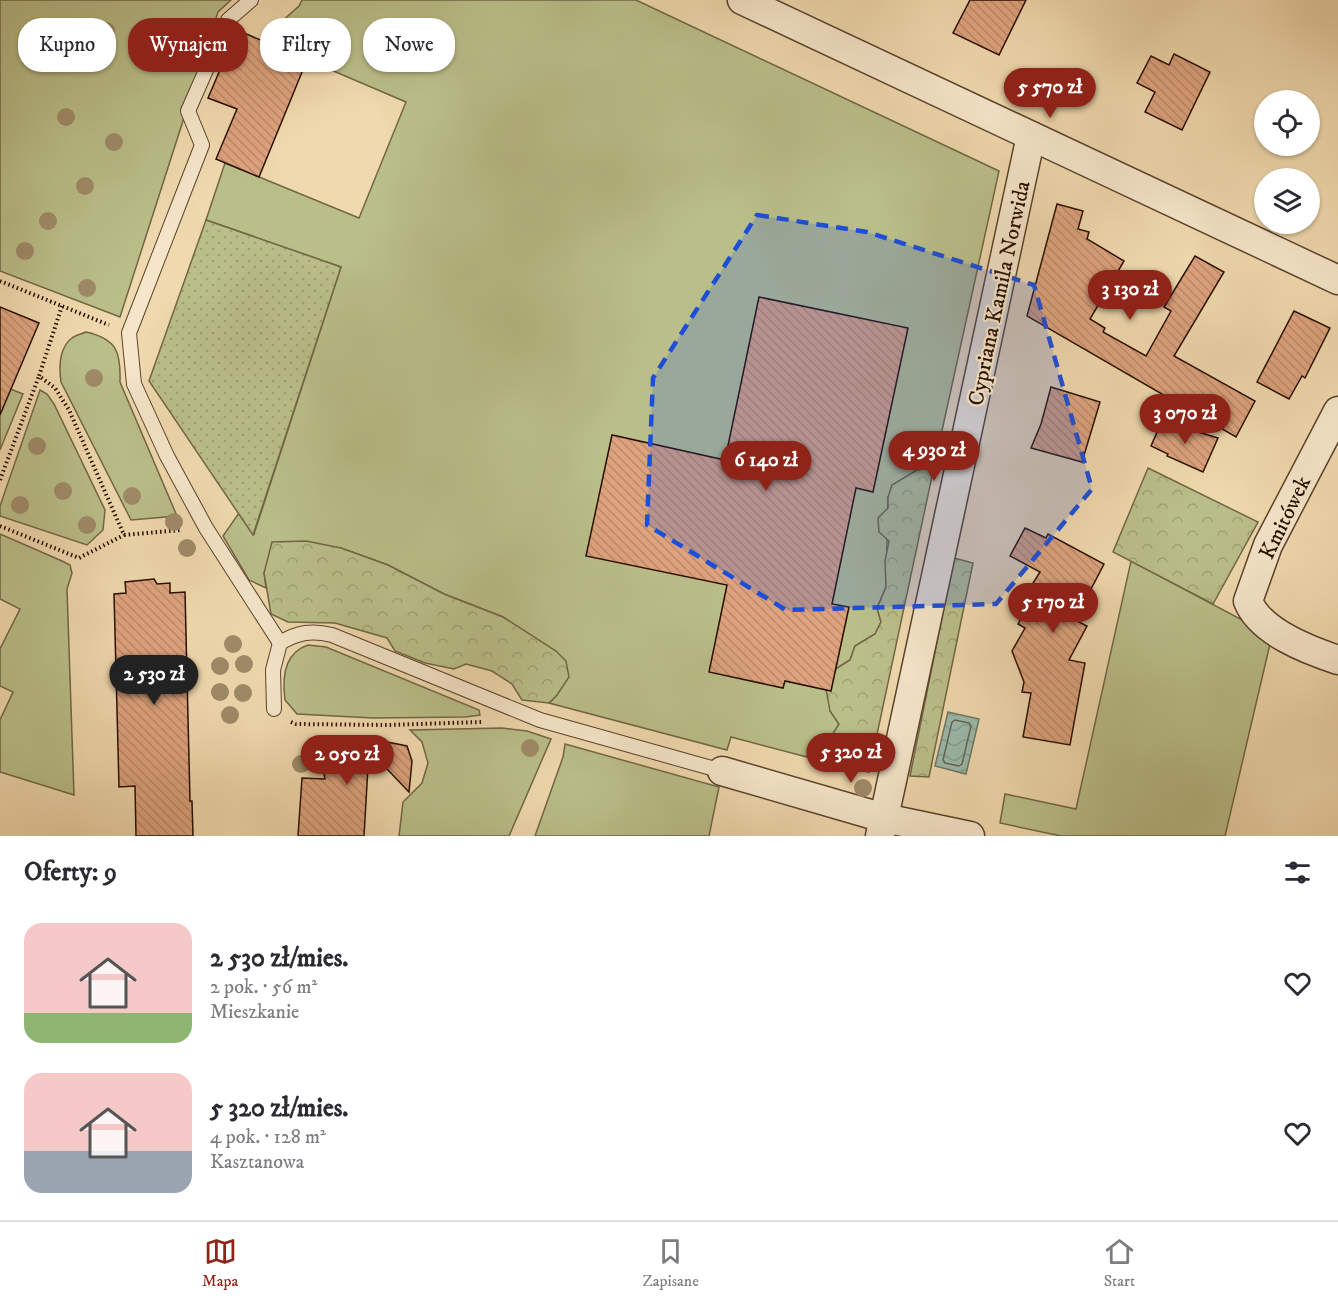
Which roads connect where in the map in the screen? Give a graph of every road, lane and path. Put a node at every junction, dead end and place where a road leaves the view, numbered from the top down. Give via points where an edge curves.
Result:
1 (251, 0) edge
2 (742, 0) edge
3 (1031, 136) junction
4 (1338, 280) edge
5 (0, 282) edge
6 (62, 306) junction
7 (129, 333) junction
8 (39, 376) junction
9 (1338, 411) edge
10 (0, 480) edge
11 (0, 526) edge
12 (206, 528) junction
13 (124, 535) junction
14 (280, 643) junction
15 (1338, 660) edge
16 (274, 709) joint
17 (483, 722) dead end
18 (722, 771) joint
19 (882, 827) edge
20 (970, 836) edge

1 - 7 lane via 228,20 188,111 202,145
2 - 3 street
3 - 4 street
3 - 19 street, Cypriana Kamila Norwida
5 - 6 path
6 - 7 path
6 - 8 path
7 - 12 lane via 134,384
8 - 10 path
8 - 13 path via 55,388 69,410
9 - 15 street, Kmitówek via 1268,545 1248,601 1262,623 1314,652
11 - 13 path via 79,558
12 - 13 path
12 - 14 lane
14 - 16 lane via 273,670
14 - 18 lane via 300,633 332,635 540,720
16 - 17 path via 296,724
18 - 19 street
19 - 20 street

